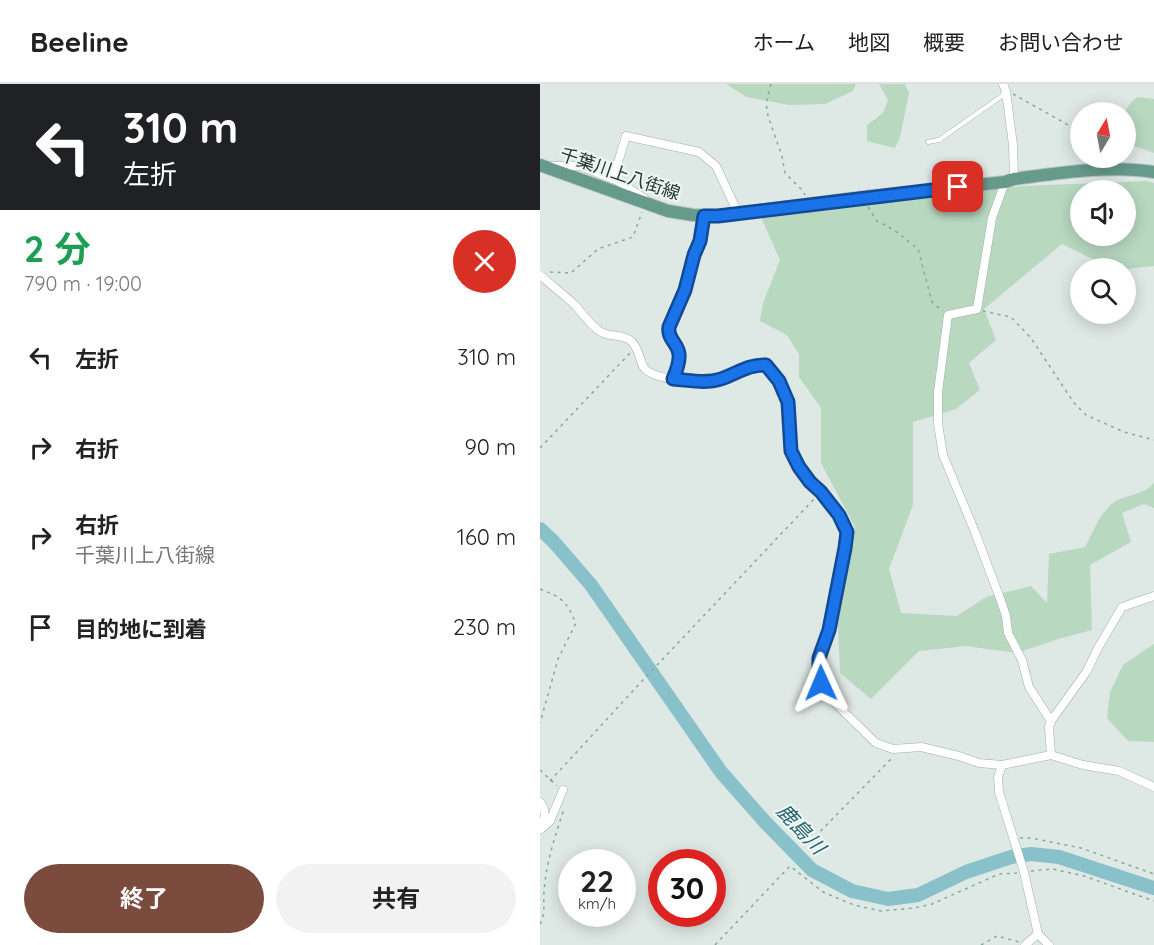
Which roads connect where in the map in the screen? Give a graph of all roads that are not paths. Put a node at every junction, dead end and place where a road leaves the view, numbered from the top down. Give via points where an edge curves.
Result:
1 (1004, 87) edge
2 (928, 142) dead end
3 (540, 165) edge
4 (1154, 172) edge
5 (613, 179) junction
6 (1009, 181) junction
7 (652, 205) junction
8 (738, 213) junction
9 (704, 216) junction
10 (540, 275) edge
11 (673, 379) junction
12 (1154, 596) edge
13 (1051, 721) junction
14 (1051, 754) junction
15 (1002, 765) junction
16 (1154, 787) edge
17 (563, 790) road end
18 (540, 802) edge
19 (541, 829) edge
20 (1038, 934) junction
21 (1026, 944) edge
22 (1049, 945) edge

1 - 2 lane via 994,102 939,140
1 - 6 street via 1013,145
3 - 5 street via 580,166
3 - 7 main road, 千葉川上八街線
4 - 6 main road, 千葉川上八街線 via 1097,170
5 - 7 street
5 - 8 street via 626,136 699,152 716,166
6 - 8 main road, 千葉川上八街線
6 - 13 street via 992,218 977,309 948,315 938,424 943,455 1001,601 1008,633 1022,660 1029,687
7 - 9 main road, 千葉川上八街線
8 - 9 main road, 千葉川上八街線
9 - 11 street via 685,290 668,332 679,354
10 - 11 street via 602,333 631,341 646,371
11 - 15 street via 707,382 750,366 766,365 779,381 788,402 791,451 810,482 839,515 847,532 829,630 819,658 821,683 836,704 876,743 893,749 921,747 979,763
12 - 13 street via 1122,607 1087,671
13 - 14 street
14 - 15 street
14 - 16 street via 1119,771
15 - 20 street via 998,786
17 - 19 street via 550,821
18 - 19 street via 545,816
20 - 21 street
20 - 22 street

